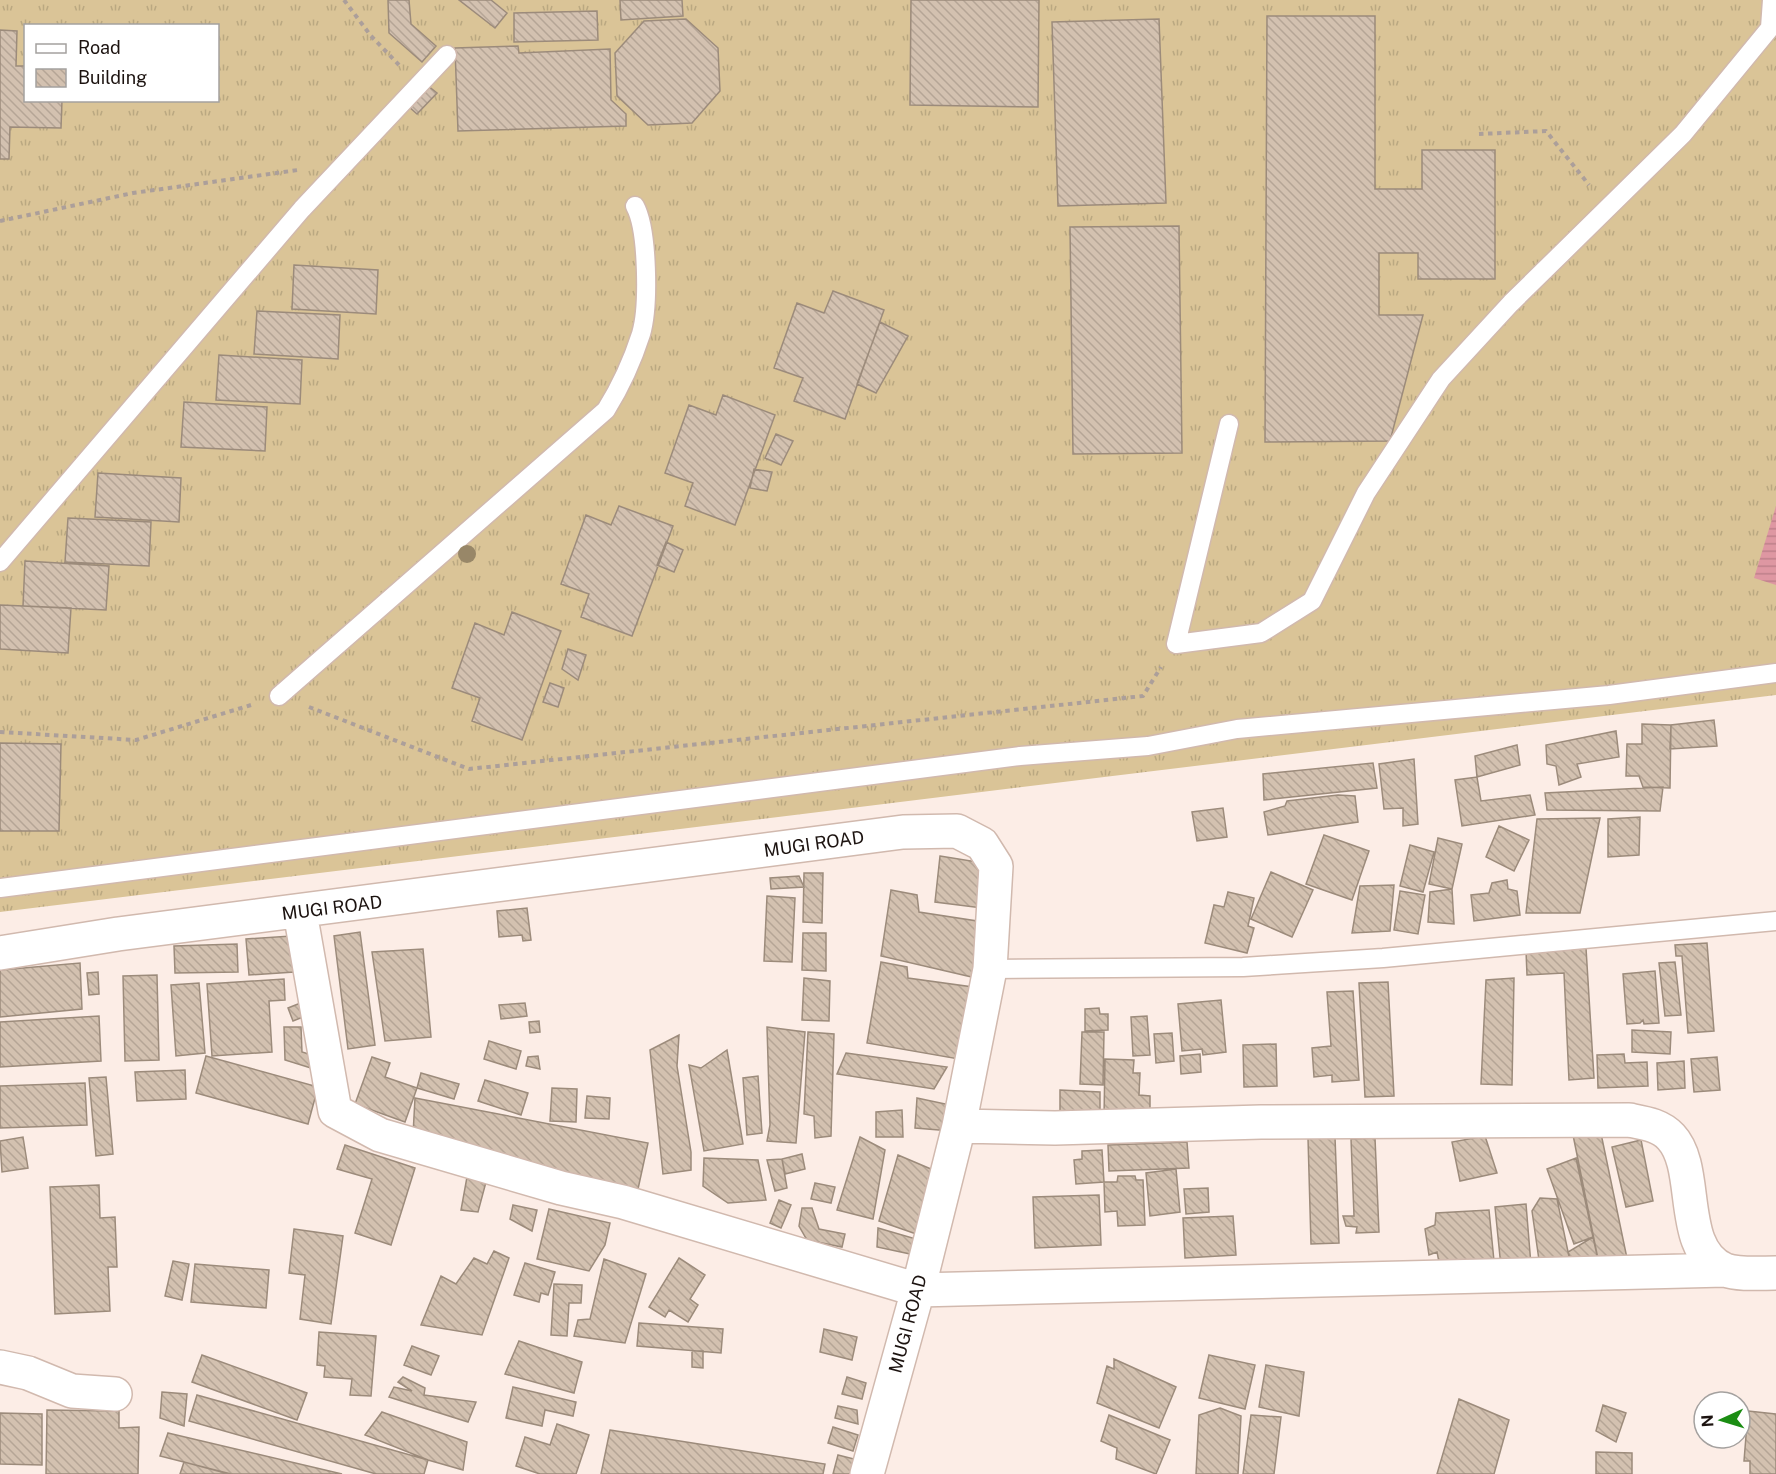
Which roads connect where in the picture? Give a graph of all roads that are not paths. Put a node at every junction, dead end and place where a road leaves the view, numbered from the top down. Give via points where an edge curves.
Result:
1 (1772, 0) edge
2 (447, 55) dead end
3 (635, 206) dead end
4 (1229, 424) dead end
5 (0, 562) edge
6 (1776, 673) edge
7 (279, 696) road end
8 (0, 888) edge
9 (300, 912) junction
10 (1776, 921) edge
11 (0, 953) edge
12 (990, 969) junction
13 (959, 1126) junction
14 (1725, 1270) junction
15 (1776, 1273) edge
16 (918, 1290) junction
17 (0, 1367) edge
18 (115, 1394) dead end
19 (867, 1474) edge

1 - 4 lane via 1770,28 1683,134 1510,303 1441,379 1366,493 1312,601 1261,633 1176,644
2 - 5 lane via 302,209
3 - 7 lane via 641,217 646,269 642,331 626,376 606,410
6 - 8 lane via 1610,695 1237,729 1148,746 1020,756
9 - 11 street, MUGI ROAD
9 - 12 street, MUGI ROAD via 903,832 957,831 982,844 996,866
9 - 16 street via 335,1111 346,1119 380,1135
10 - 12 lane via 1276,965
12 - 13 street, MUGI ROAD
13 - 14 street via 1629,1120 1654,1125 1671,1136 1681,1151 1695,1230 1705,1253
13 - 16 street, MUGI ROAD
14 - 15 street
14 - 16 street
16 - 19 street, MUGI ROAD
17 - 18 street via 28,1372 72,1391

